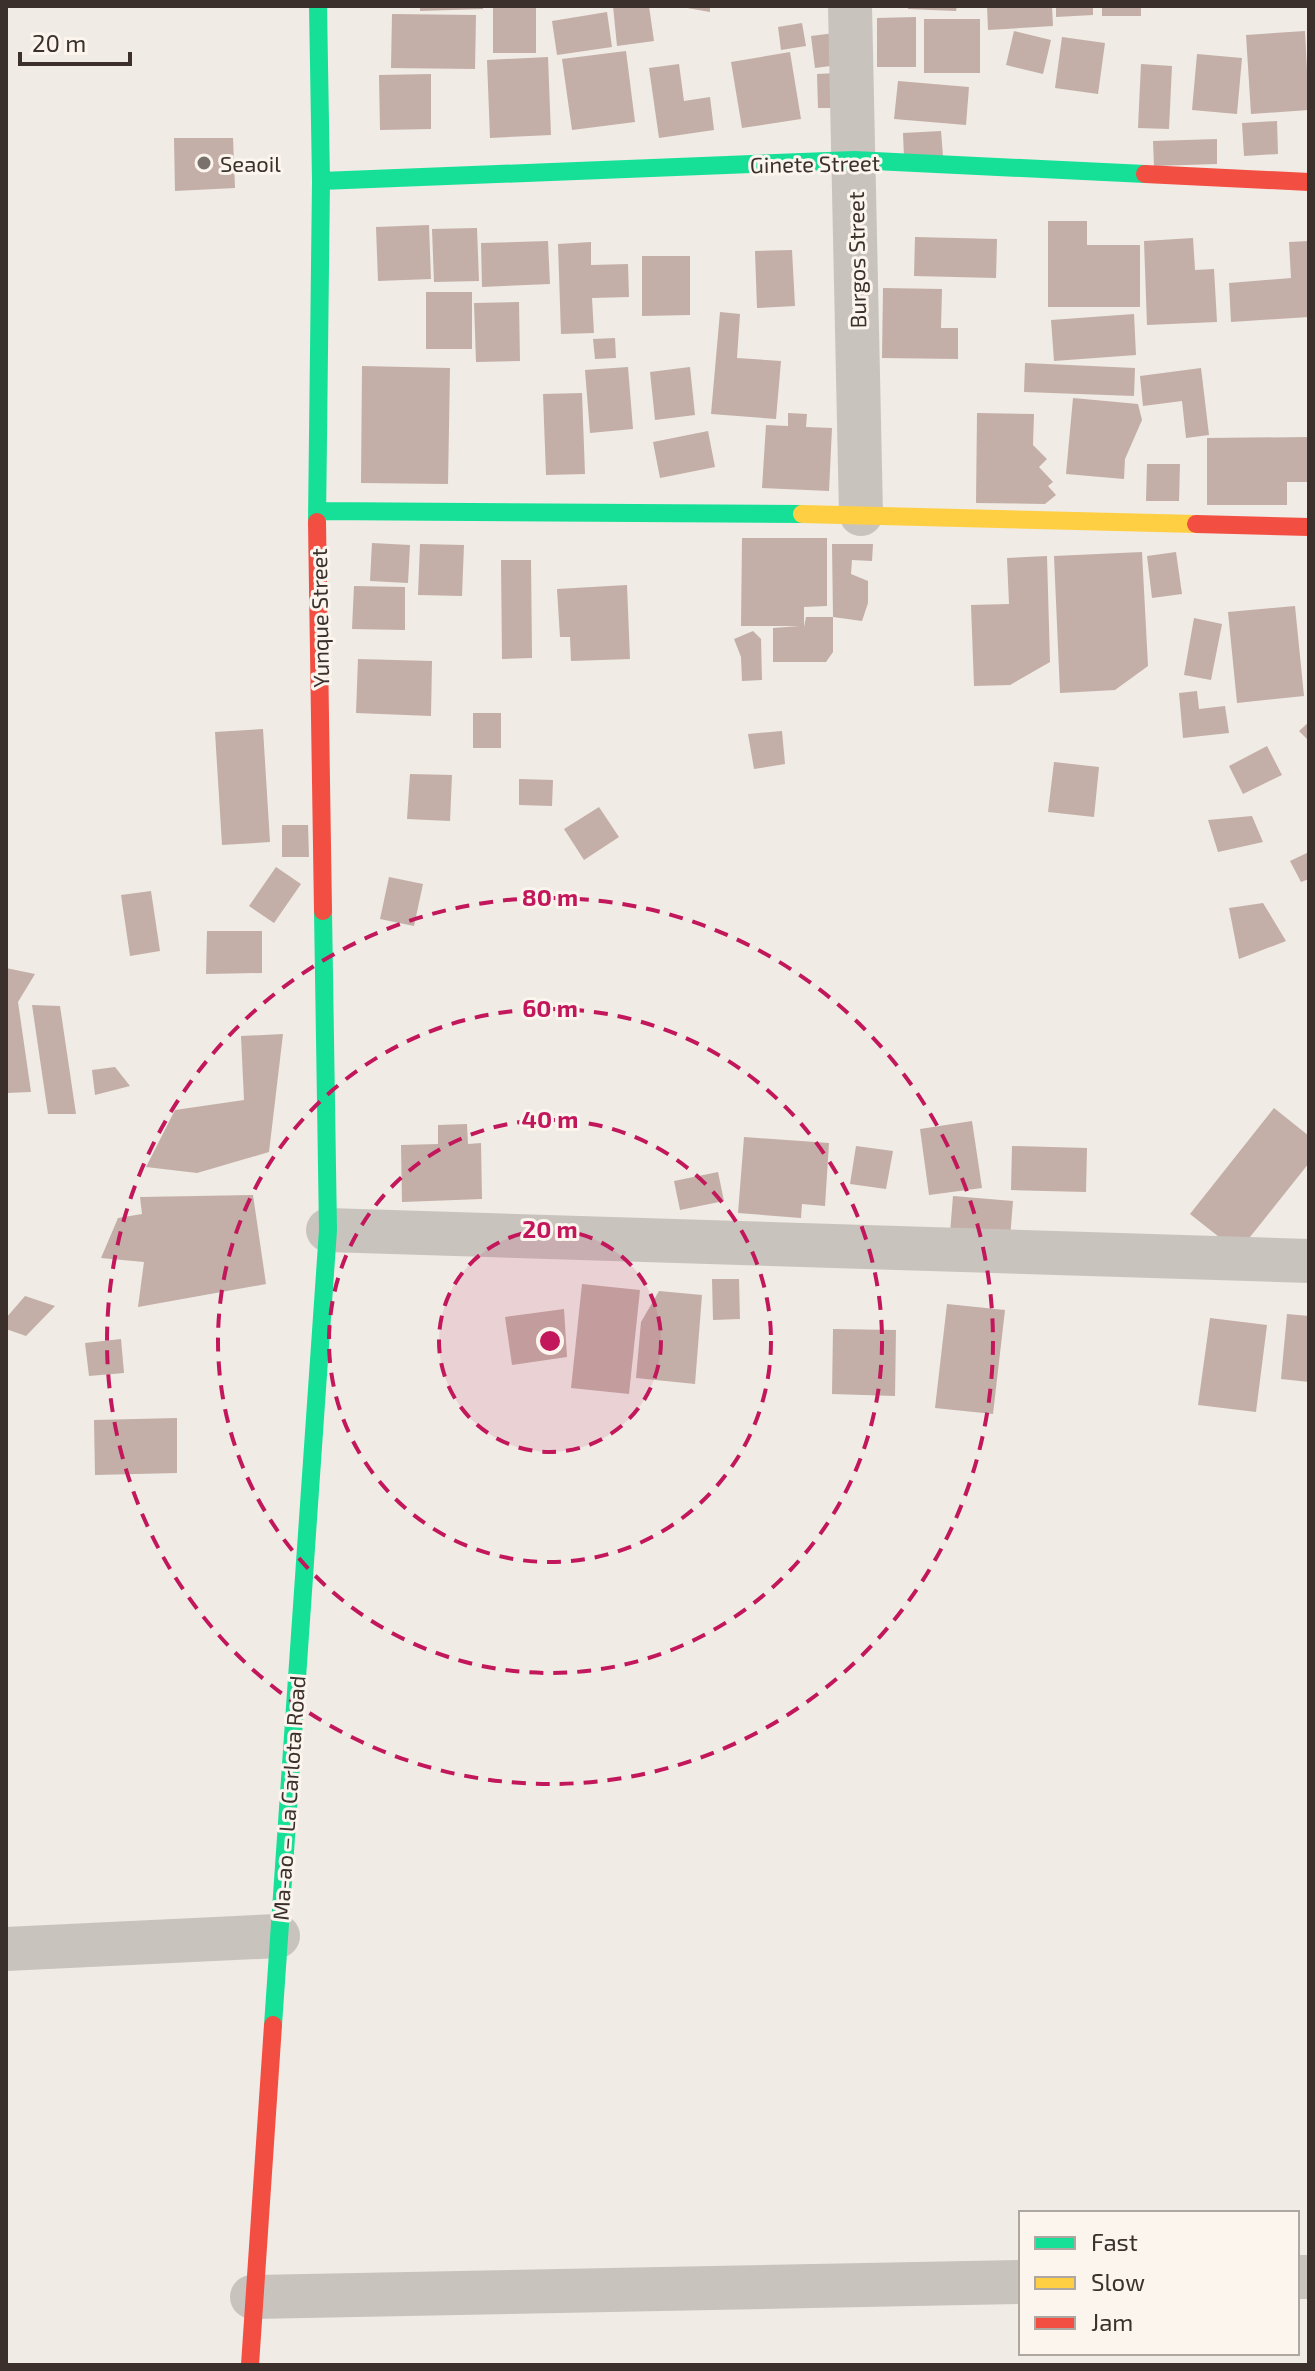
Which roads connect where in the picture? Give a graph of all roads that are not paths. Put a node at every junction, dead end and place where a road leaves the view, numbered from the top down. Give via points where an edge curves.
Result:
1 (318, 6) edge
2 (850, 6) edge
3 (854, 160) junction
4 (321, 181) junction
5 (1309, 182) edge
6 (317, 511) junction
7 (861, 514) junction
8 (1309, 527) edge
9 (328, 1230) junction
10 (1309, 1261) edge
11 (278, 1936) junction
12 (6, 1949) edge
13 (1019, 2282) edge
14 (252, 2297) junction
15 (250, 2365) edge

1 - 4 main road, Yunque Street
2 - 3 street, Burgos Street
3 - 4 main road, Ginete Street
3 - 5 main road, Ginete Street
3 - 7 street, Burgos Street
4 - 6 main road, Yunque Street
6 - 7 main road
6 - 9 main road, Yunque Street
7 - 8 main road
9 - 10 street
9 - 11 main road, Ma-ao – La Carlota Road
11 - 12 street
11 - 14 main road, Ma-ao – La Carlota Road
13 - 14 street
14 - 15 main road, Ma-ao – La Carlota Road

